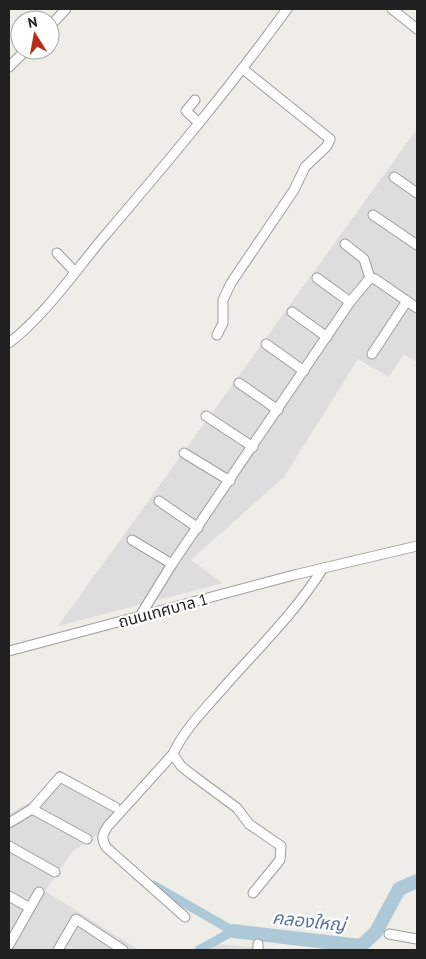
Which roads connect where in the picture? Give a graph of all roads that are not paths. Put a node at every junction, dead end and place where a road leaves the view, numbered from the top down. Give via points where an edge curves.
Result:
1 (286, 9) edge
2 (392, 9) edge
3 (417, 29) edge
4 (243, 69) junction
5 (195, 100) dead end
6 (199, 122) junction
7 (394, 177) dead end
8 (417, 193) edge
9 (373, 215) dead end
10 (345, 244) dead end
11 (417, 244) edge
12 (57, 253) dead end
13 (74, 272) junction
14 (317, 278) dead end
15 (370, 278) junction
16 (407, 301) junction
17 (350, 302) junction
18 (417, 308) edge
19 (292, 312) dead end
20 (217, 336) dead end
21 (327, 337) junction
22 (10, 339) edge
23 (266, 344) dead end
24 (372, 354) dead end
25 (304, 371) junction
26 (239, 383) dead end
27 (278, 410) junction
28 (206, 416) dead end
29 (252, 447) junction
30 (184, 453) dead end
31 (230, 481) junction
32 (159, 501) dead end
33 (198, 528) junction
34 (132, 540) dead end
35 (417, 546) edge
36 (172, 564) junction
37 (320, 569) junction
38 (140, 616) junction
39 (9, 651) edge
40 (174, 754) junction
41 (115, 806) dead end
42 (32, 809) junction
43 (9, 823) edge
44 (86, 839) dead end
45 (9, 846) edge
46 (55, 872) dead end
47 (39, 892) dead end
48 (253, 893) dead end
49 (9, 896) edge
50 (30, 908) junction
51 (185, 917) dead end
52 (389, 934) dead end
53 (417, 939) edge
54 (9, 945) edge
55 (110, 947) edge
56 (58, 950) edge
57 (123, 950) edge

1 - 4 street
2 - 3 street
4 - 6 street
4 - 20 street via 330,139 305,168 294,190 231,282 223,300 223,323
5 - 6 street via 186,111
6 - 13 street
7 - 8 street
9 - 11 street
10 - 15 street via 364,259
12 - 13 street
13 - 22 street via 30,324
14 - 17 street
15 - 16 street
15 - 17 street
16 - 18 street
16 - 24 street
17 - 21 street
19 - 21 street
21 - 25 street
23 - 25 street
25 - 27 street
26 - 27 street
27 - 29 street
28 - 29 street
29 - 31 street
30 - 31 street
31 - 33 street
32 - 33 street
33 - 36 street
34 - 36 street
35 - 37 street, ถนนเทศบาล 1
36 - 38 street
37 - 38 street, ถนนเทศบาล 1
37 - 40 street via 292,611 205,708 183,736
38 - 39 street, ถนนเทศบาล 1
40 - 48 street via 181,766 231,803 249,824 281,846 280,860
40 - 51 street via 108,826 102,840
41 - 42 street via 60,777
42 - 43 street
42 - 44 street
45 - 46 street
47 - 50 street
49 - 50 street
50 - 54 street
52 - 53 street
55 - 56 street via 76,919
55 - 57 street

